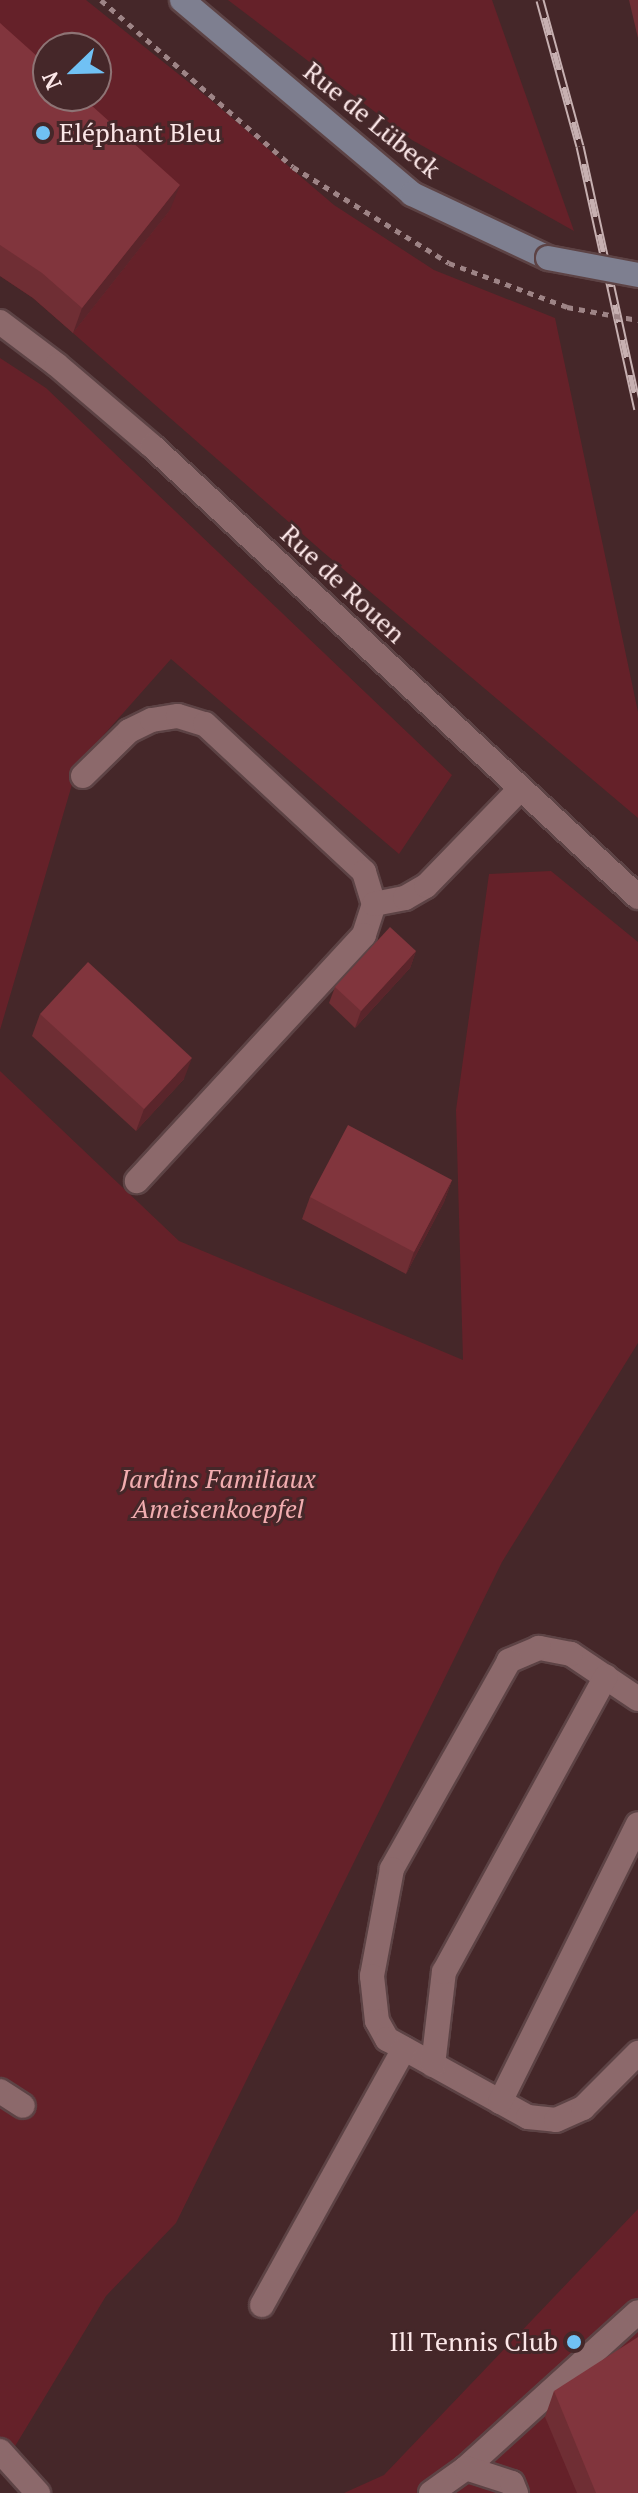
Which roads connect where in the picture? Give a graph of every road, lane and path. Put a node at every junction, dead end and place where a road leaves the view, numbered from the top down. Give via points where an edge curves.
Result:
1 (101, 0) edge
2 (182, 0) edge
3 (638, 275) edge
4 (638, 320) edge
5 (0, 322) edge
6 (83, 776) dead end
7 (520, 789) junction
8 (638, 897) edge
9 (374, 904) junction
10 (137, 1181) dead end
11 (606, 1676) junction
12 (638, 1699) edge
13 (638, 1824) edge
14 (404, 2049) junction
15 (638, 2053) edge
16 (433, 2065) junction
17 (0, 2091) edge
18 (500, 2102) junction
19 (23, 2106) dead end
20 (262, 2305) dead end
21 (638, 2312) edge
22 (0, 2451) edge
23 (466, 2468) junction
24 (38, 2493) edge
25 (431, 2493) edge
26 (516, 2493) edge

1 - 4 path, bridge via 293,167 449,263 567,307
2 - 3 main road, Rue de Lübeck, bridge via 412,194 548,258
5 - 7 street, Rue de Rouen via 152,446
6 - 9 street via 129,731 152,720 178,716 205,724 364,872
7 - 8 street, Rue de Rouen
7 - 9 street via 426,886 405,898
9 - 10 street via 364,935
11 - 12 street
11 - 14 street via 571,1654 539,1648 509,1661 392,1869 372,1976 377,2021 387,2039
11 - 16 street via 444,1972
13 - 18 street
14 - 16 street
14 - 20 street
15 - 18 street via 583,2108 556,2120 528,2117
16 - 18 street
17 - 19 street
21 - 23 street
22 - 24 street
23 - 25 street
23 - 26 street via 512,2483

